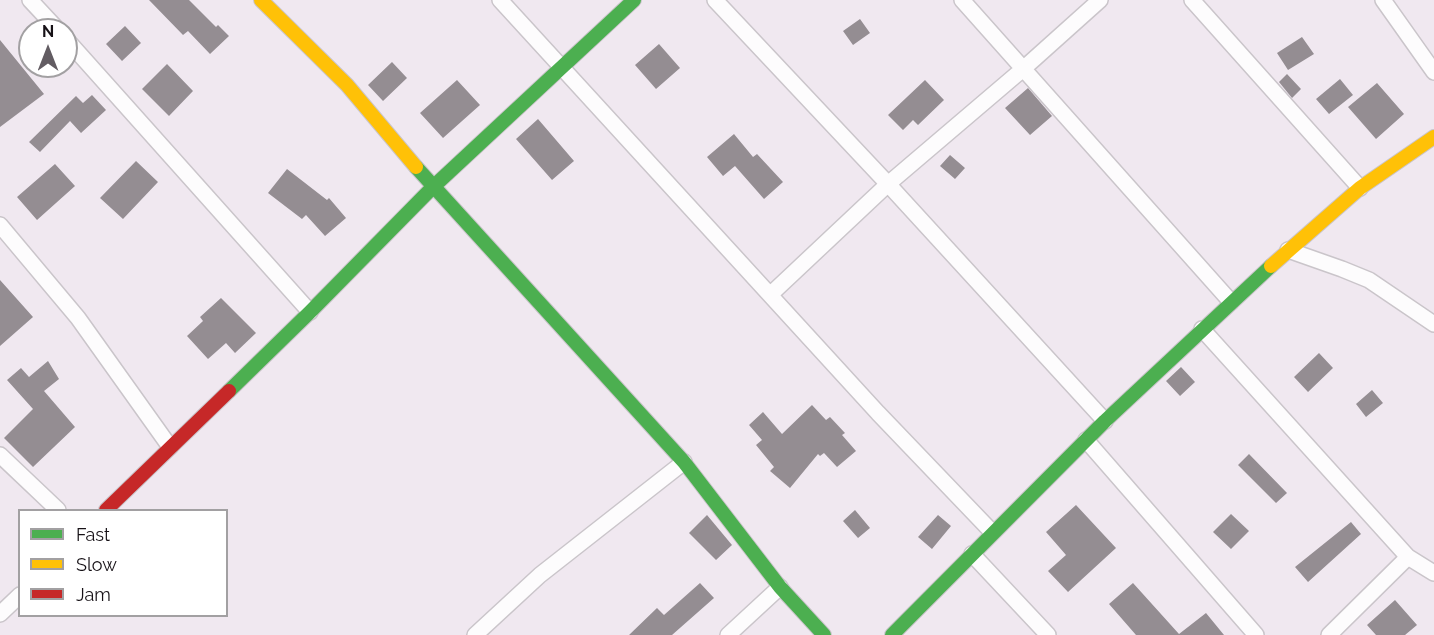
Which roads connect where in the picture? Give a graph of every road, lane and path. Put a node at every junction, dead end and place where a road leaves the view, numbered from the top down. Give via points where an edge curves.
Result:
1 (30, 0) edge
2 (261, 0) edge
3 (500, 0) edge
4 (633, 0) edge
5 (715, 0) edge
6 (962, 0) edge
7 (1100, 0) edge
8 (1192, 0) edge
9 (1383, 0) edge
10 (47, 18) edge
11 (78, 52) edge
12 (562, 67) junction
13 (1023, 69) junction
14 (1434, 72) edge
15 (1434, 137) edge
16 (888, 184) junction
17 (433, 187) junction
18 (1360, 188) junction
19 (0, 225) edge
20 (1288, 250) junction
21 (771, 294) junction
22 (1231, 302) junction
23 (310, 312) junction
24 (1434, 324) edge
25 (1202, 329) junction
26 (1105, 420) junction
27 (1086, 440) junction
28 (170, 447) junction
29 (0, 455) edge
30 (684, 462) junction
31 (57, 509) edge
32 (107, 509) edge
33 (992, 532) junction
34 (972, 554) junction
35 (1408, 557) junction
36 (1434, 573) edge
37 (780, 586) junction
38 (18, 597) edge
39 (0, 614) edge
40 (476, 635) edge
41 (728, 635) edge
42 (825, 635) edge
43 (892, 635) edge
44 (1048, 635) edge
45 (1256, 635) edge
46 (1329, 635) edge

1 - 10 street
2 - 17 street via 347,85
3 - 12 street
4 - 12 street
5 - 16 street
6 - 13 street
7 - 13 street
8 - 18 street
9 - 14 street
11 - 23 street
12 - 17 street
12 - 21 street
13 - 16 street
13 - 22 street
15 - 18 street
16 - 21 street
16 - 26 street
17 - 23 street
17 - 30 street
18 - 20 street
19 - 28 street via 78,318
20 - 22 street
20 - 24 street via 1369,280
21 - 33 street
22 - 25 street
23 - 28 street
25 - 26 street
25 - 35 street
26 - 27 street
27 - 33 street
27 - 45 street
28 - 32 street
29 - 31 street
30 - 37 street
30 - 40 street via 540,574
33 - 34 street
34 - 43 street
34 - 44 street
35 - 36 street
35 - 46 street
37 - 41 street
37 - 42 street
38 - 39 street

